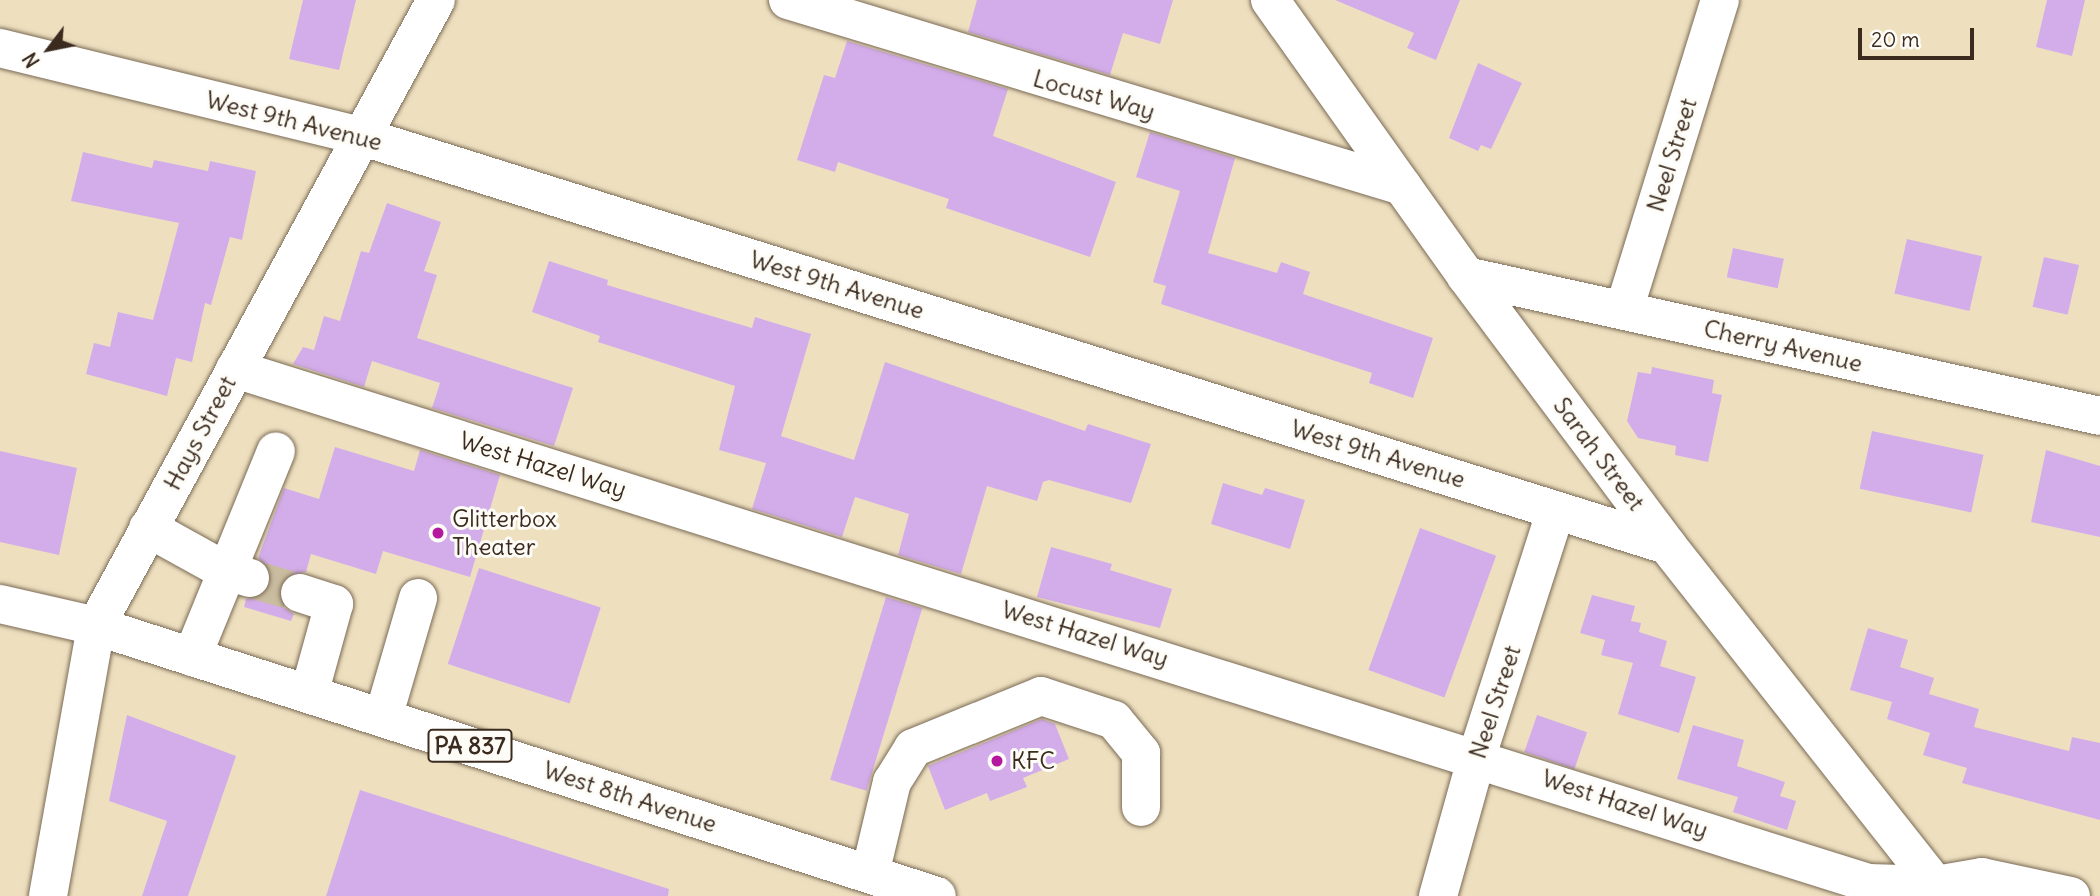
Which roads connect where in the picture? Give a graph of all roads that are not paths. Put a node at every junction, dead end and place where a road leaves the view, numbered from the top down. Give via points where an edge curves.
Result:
1 (436, 0) edge
2 (788, 0) edge
3 (1270, 0) edge
4 (1720, 0) edge
5 (0, 48) edge
6 (360, 136) junction
7 (1402, 187) junction
8 (1466, 276) junction
9 (1624, 310) junction
10 (235, 369) junction
11 (2100, 416) edge
12 (276, 451) dead end
13 (1556, 510) junction
14 (148, 528) junction
15 (1667, 545) junction
16 (239, 575) junction
17 (300, 593) tunnel mouth
18 (418, 598) dead end
19 (0, 604) edge
20 (96, 626) junction
21 (192, 657) junction
22 (309, 694) junction
23 (383, 718) junction
24 (1477, 756) junction
25 (1141, 807) dead end
26 (870, 874) junction
27 (1940, 891) edge
28 (48, 896) edge
29 (937, 896) edge
30 (1438, 896) edge
31 (2071, 896) edge

1 - 6 street, Hays Street
2 - 7 street, Locust Way
3 - 7 street, Sarah Street
4 - 9 street, Neel Street
5 - 6 street, West 9th Avenue
6 - 10 street, Hays Street
6 - 13 street, West 9th Avenue
7 - 8 street, Sarah Street
8 - 9 street, Cherry Avenue
8 - 15 street, Sarah Street
9 - 11 street, Cherry Avenue
10 - 14 street, Hays Street
10 - 24 street, West Hazel Way
12 - 16 street
13 - 15 street, West 9th Avenue
13 - 24 street, Neel Street
14 - 16 street
14 - 20 street, Hays Street
15 - 27 street, Sarah Street
16 - 21 street
17 - 22 street via 334,604
18 - 23 street
19 - 20 street, West 8th Avenue / PA 837
20 - 21 street, West 8th Avenue / PA 837
20 - 28 street, Hays Street
21 - 22 street, West 8th Avenue / PA 837
22 - 23 street, West 8th Avenue / PA 837
23 - 26 street, West 8th Avenue / PA 837
24 - 27 street, West Hazel Way via 1868,883
24 - 30 street, Neel Street
25 - 26 street via 1141,753 1114,720 1041,696 912,748 892,782
26 - 29 street, West 8th Avenue / PA 837
27 - 31 street, West Hazel Way via 1982,877

